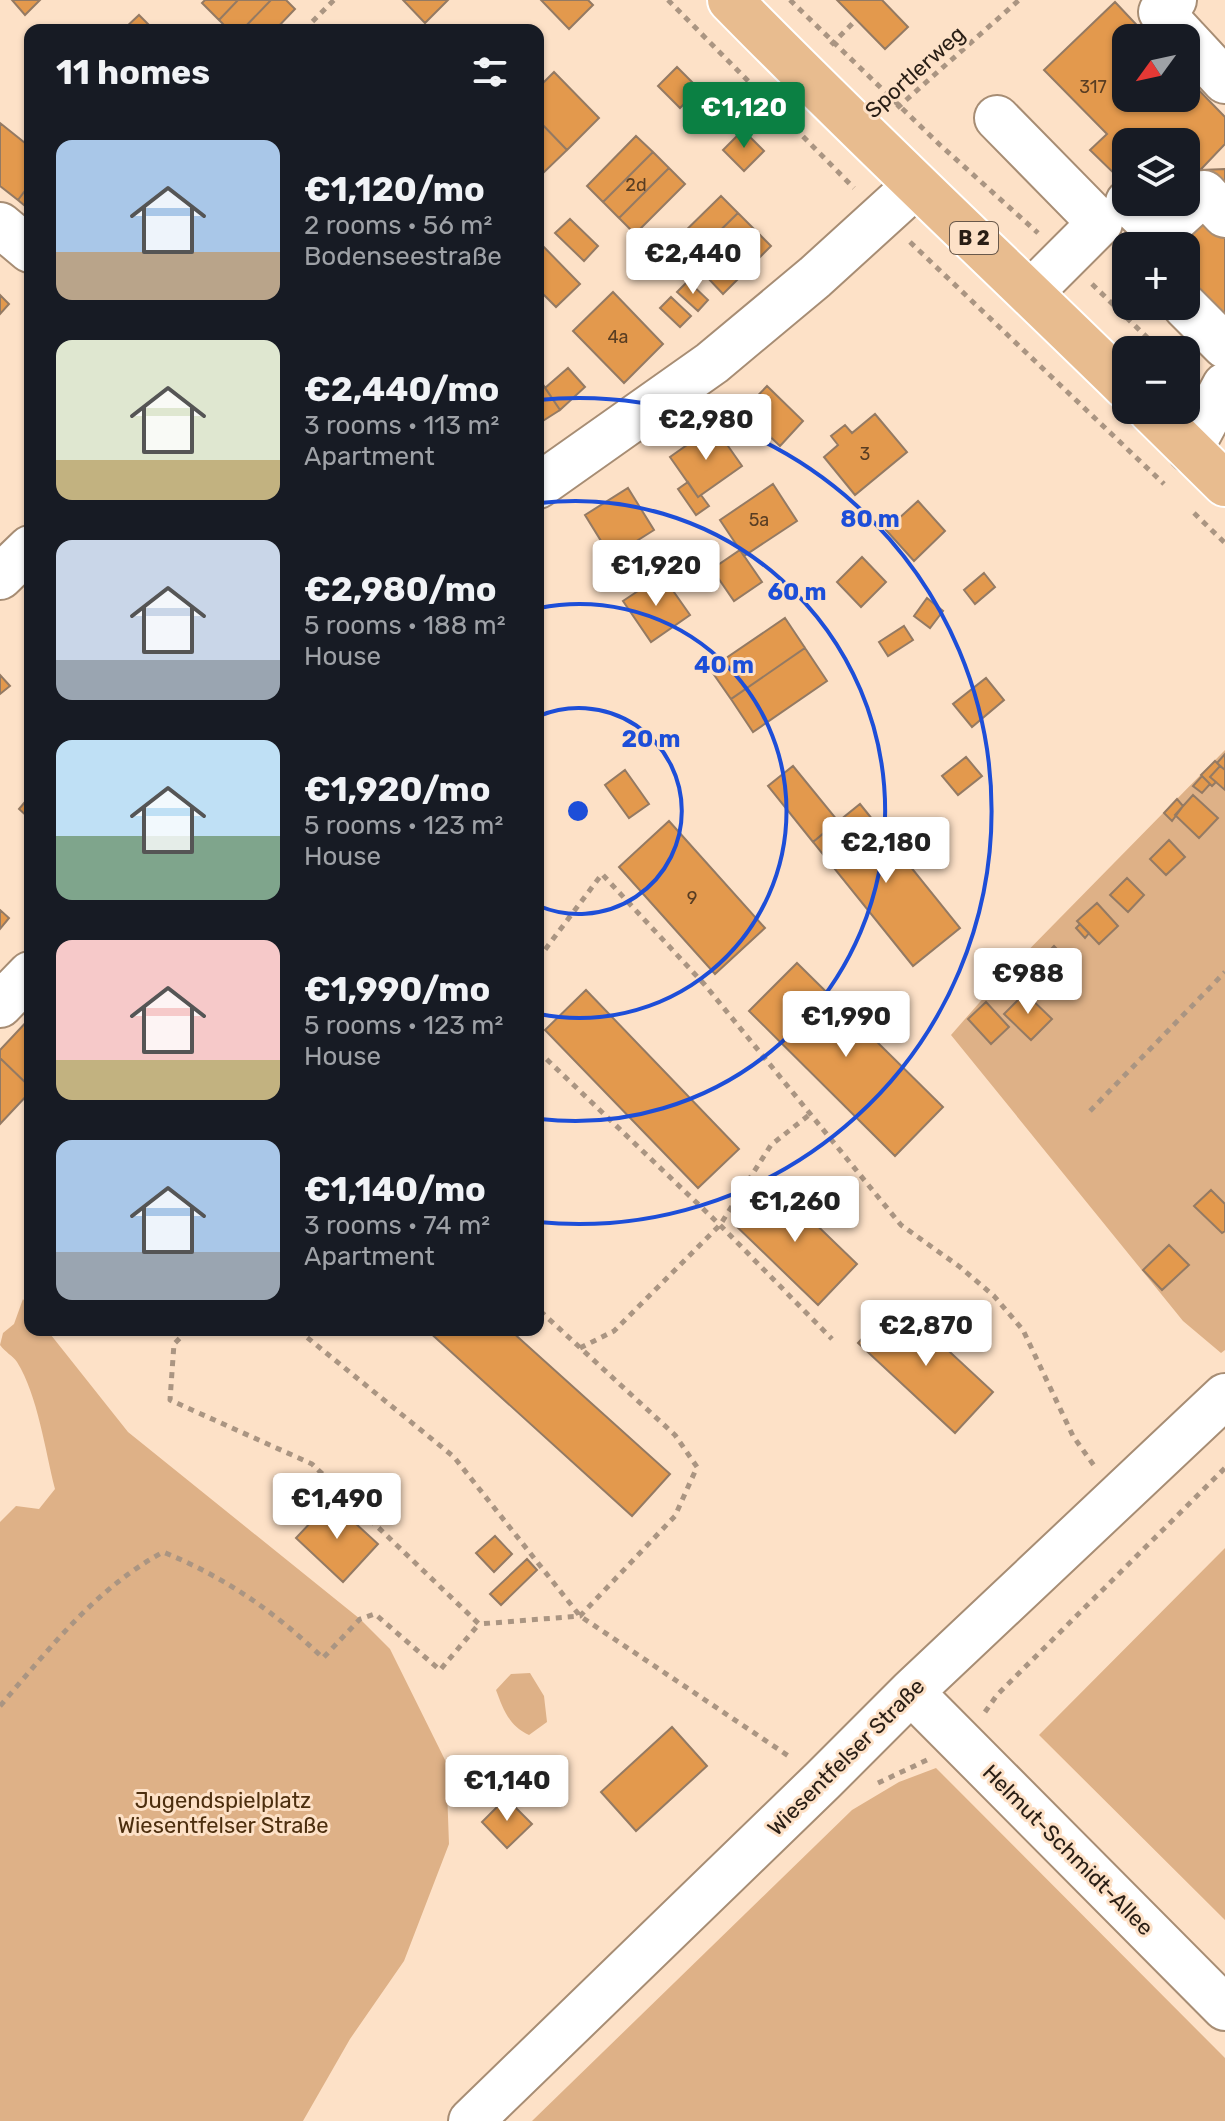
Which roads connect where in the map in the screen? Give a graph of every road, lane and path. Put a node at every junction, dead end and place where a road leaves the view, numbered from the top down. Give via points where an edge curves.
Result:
1 (334, 0) edge
2 (668, 0) edge
3 (730, 0) edge
4 (790, 0) edge
5 (1019, 0) edge
6 (1174, 0) edge
7 (310, 24) edge
8 (1173, 24) edge
9 (1200, 53) edge
10 (1225, 81) edge
11 (899, 106) junction
12 (997, 118) dead end
13 (867, 137) junction
14 (834, 169) junction
15 (915, 186) junction
16 (882, 215) junction
17 (1225, 215) edge
18 (1120, 218) edge
19 (0, 225) edge
20 (24, 245) edge
21 (1066, 258) junction
22 (1030, 293) junction
23 (1199, 320) edge
24 (1146, 336) edge
25 (1225, 346) edge
26 (1112, 373) edge
27 (1225, 385) edge
28 (1179, 424) edge
29 (1208, 438) edge
30 (544, 482) edge
31 (1225, 484) edge
32 (1171, 491) dead end
33 (1188, 507) dead end
34 (1225, 543) edge
35 (24, 554) edge
36 (0, 577) edge
37 (544, 951) edge
38 (1225, 972) edge
39 (24, 980) edge
40 (0, 1005) edge
41 (544, 1057) edge
42 (1090, 1111) dead end
43 (809, 1115) junction
44 (720, 1225) junction
45 (544, 1315) edge
46 (182, 1336) edge
47 (305, 1336) edge
48 (832, 1339) dead end
49 (580, 1348) junction
50 (1225, 1396) edge
51 (1225, 1468) edge
52 (1121, 1494) junction
53 (580, 1616) junction
54 (479, 1624) junction
55 (911, 1692) junction
56 (0, 1706) edge
57 (962, 1743) junction
58 (823, 1780) junction
59 (876, 1784) dead end
60 (1225, 2008) edge
61 (471, 2121) edge

1 - 7 path
2 - 14 path
3 - 13 main road, B 2
4 - 11 path
5 - 11 path, Sportlerweg
6 - 8 street via 1161,12
9 - 10 street
11 - 13 path, Sportlerweg
11 - 21 path
12 - 18 street
13 - 14 path, Sportlerweg
13 - 15 main road, B 2
14 - 16 path
15 - 16 street
15 - 22 main road, B 2
16 - 30 street via 712,363
16 - 32 path
17 - 18 street via 1204,193 1160,233
18 - 21 street
19 - 20 street
21 - 22 street
21 - 24 path
22 - 26 main road, B 2
23 - 25 street
27 - 29 street
28 - 29 main road
29 - 31 main road
33 - 34 path
35 - 36 street
37 - 43 path via 602,874 705,985
38 - 42 path
39 - 40 street
41 - 44 path
43 - 44 path via 771,1145
43 - 52 path via 901,1225 994,1296 1023,1330 1073,1436
44 - 48 path
44 - 49 path via 614,1331
45 - 49 path
46 - 54 path via 174,1344 170,1400 312,1464
47 - 53 path via 454,1457
49 - 53 path via 675,1435 697,1467 675,1516
50 - 52 street, Wiesentfelser Straße
51 - 57 path via 997,1695
52 - 55 street, Wiesentfelser Straße
53 - 54 path
53 - 58 path
54 - 56 path via 440,1670 375,1614 360,1619 323,1658 254,1598 163,1552 132,1569 85,1608
55 - 57 street, Helmut-Schmidt-Allee
55 - 58 street, Wiesentfelser Straße
57 - 59 path
57 - 60 street, Helmut-Schmidt-Allee
58 - 61 street, Wiesentfelser Straße

